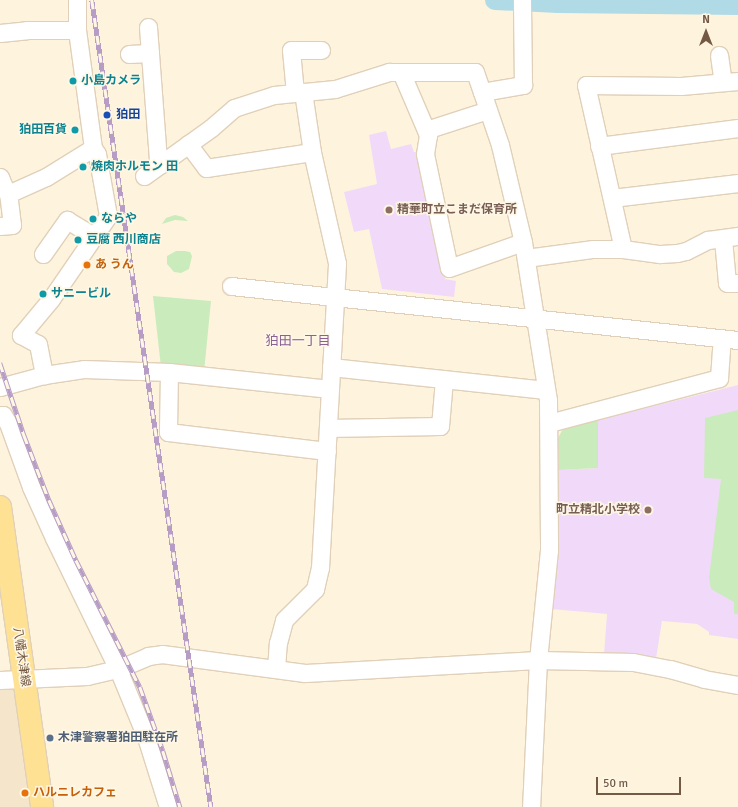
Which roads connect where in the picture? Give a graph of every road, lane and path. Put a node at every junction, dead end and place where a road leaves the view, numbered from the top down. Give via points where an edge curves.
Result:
1 (76, 0) edge
2 (522, 0) edge
3 (148, 28) dead end
4 (77, 30) junction
5 (0, 33) edge
6 (321, 50) dead end
7 (150, 53) junction
8 (129, 54) dead end
9 (719, 55) dead end
10 (401, 72) junction
11 (730, 82) edge
12 (299, 92) junction
13 (482, 92) junction
14 (488, 110) junction
15 (738, 128) edge
16 (426, 130) junction
17 (188, 144) junction
18 (600, 146) junction
19 (93, 148) junction
20 (312, 152) junction
21 (161, 164) junction
22 (144, 176) dead end
23 (0, 177) edge
24 (738, 182) edge
25 (8, 194) junction
26 (612, 198) junction
27 (0, 226) edge
28 (94, 236) junction
29 (730, 237) edge
30 (623, 249) junction
31 (525, 250) junction
32 (43, 254) dead end
33 (738, 283) edge
34 (231, 286) dead end
35 (335, 297) junction
36 (535, 319) junction
37 (730, 339) edge
38 (331, 367) junction
39 (169, 372) junction
40 (44, 375) junction
41 (444, 379) junction
42 (0, 387) edge
43 (330, 389) junction
44 (546, 390) junction
45 (0, 415) edge
46 (549, 423) junction
47 (328, 428) junction
48 (327, 450) junction
49 (0, 507) edge
50 (538, 660) junction
51 (118, 669) junction
52 (276, 670) junction
53 (0, 680) edge
54 (24, 680) junction
55 (738, 685) edge
56 (42, 807) edge
57 (168, 807) edge
58 (532, 807) edge

1 - 4 street
2 - 13 street via 522,85
3 - 7 street
4 - 5 street
4 - 19 street
6 - 12 street via 291,50
7 - 8 street
7 - 21 street via 158,159
9 - 11 street
10 - 12 street via 389,72 335,89
10 - 13 street via 475,72
10 - 16 street
11 - 18 street via 681,86 586,85
12 - 17 street via 274,95 234,108
12 - 20 street
13 - 14 street
14 - 16 street
14 - 31 street via 500,145
15 - 18 street
16 - 31 street via 428,135 425,154 449,268
17 - 20 street via 206,168
17 - 21 street
18 - 26 street
19 - 25 street via 46,177
19 - 28 street via 97,154 108,216
20 - 35 street via 336,258
21 - 22 street
23 - 25 street
24 - 26 street
25 - 27 street via 12,225
26 - 30 street
28 - 32 street via 67,220
28 - 40 street via 51,299 22,335 38,344
29 - 30 street via 708,240 686,251 668,254
29 - 33 street via 727,283
30 - 31 street
31 - 36 street
34 - 35 street
35 - 36 street
35 - 38 street
36 - 37 street
36 - 44 street
37 - 46 street via 719,378
38 - 41 street
38 - 43 street
39 - 40 street via 84,369
39 - 43 street
39 - 48 street via 168,432
40 - 42 street
41 - 44 street
41 - 47 street via 440,426
43 - 47 street
44 - 46 street
45 - 51 street via 3,415 8,423 31,487
46 - 50 street via 549,550
47 - 48 street
48 - 52 street via 320,568 315,589 284,620 278,643
49 - 54 main road, 八幡木津線
50 - 52 street via 305,673
50 - 55 street via 633,662
50 - 58 street
51 - 52 street via 148,656 162,654
51 - 54 street via 87,676
51 - 57 street via 146,737
53 - 54 street
54 - 56 main road, 八幡木津線

